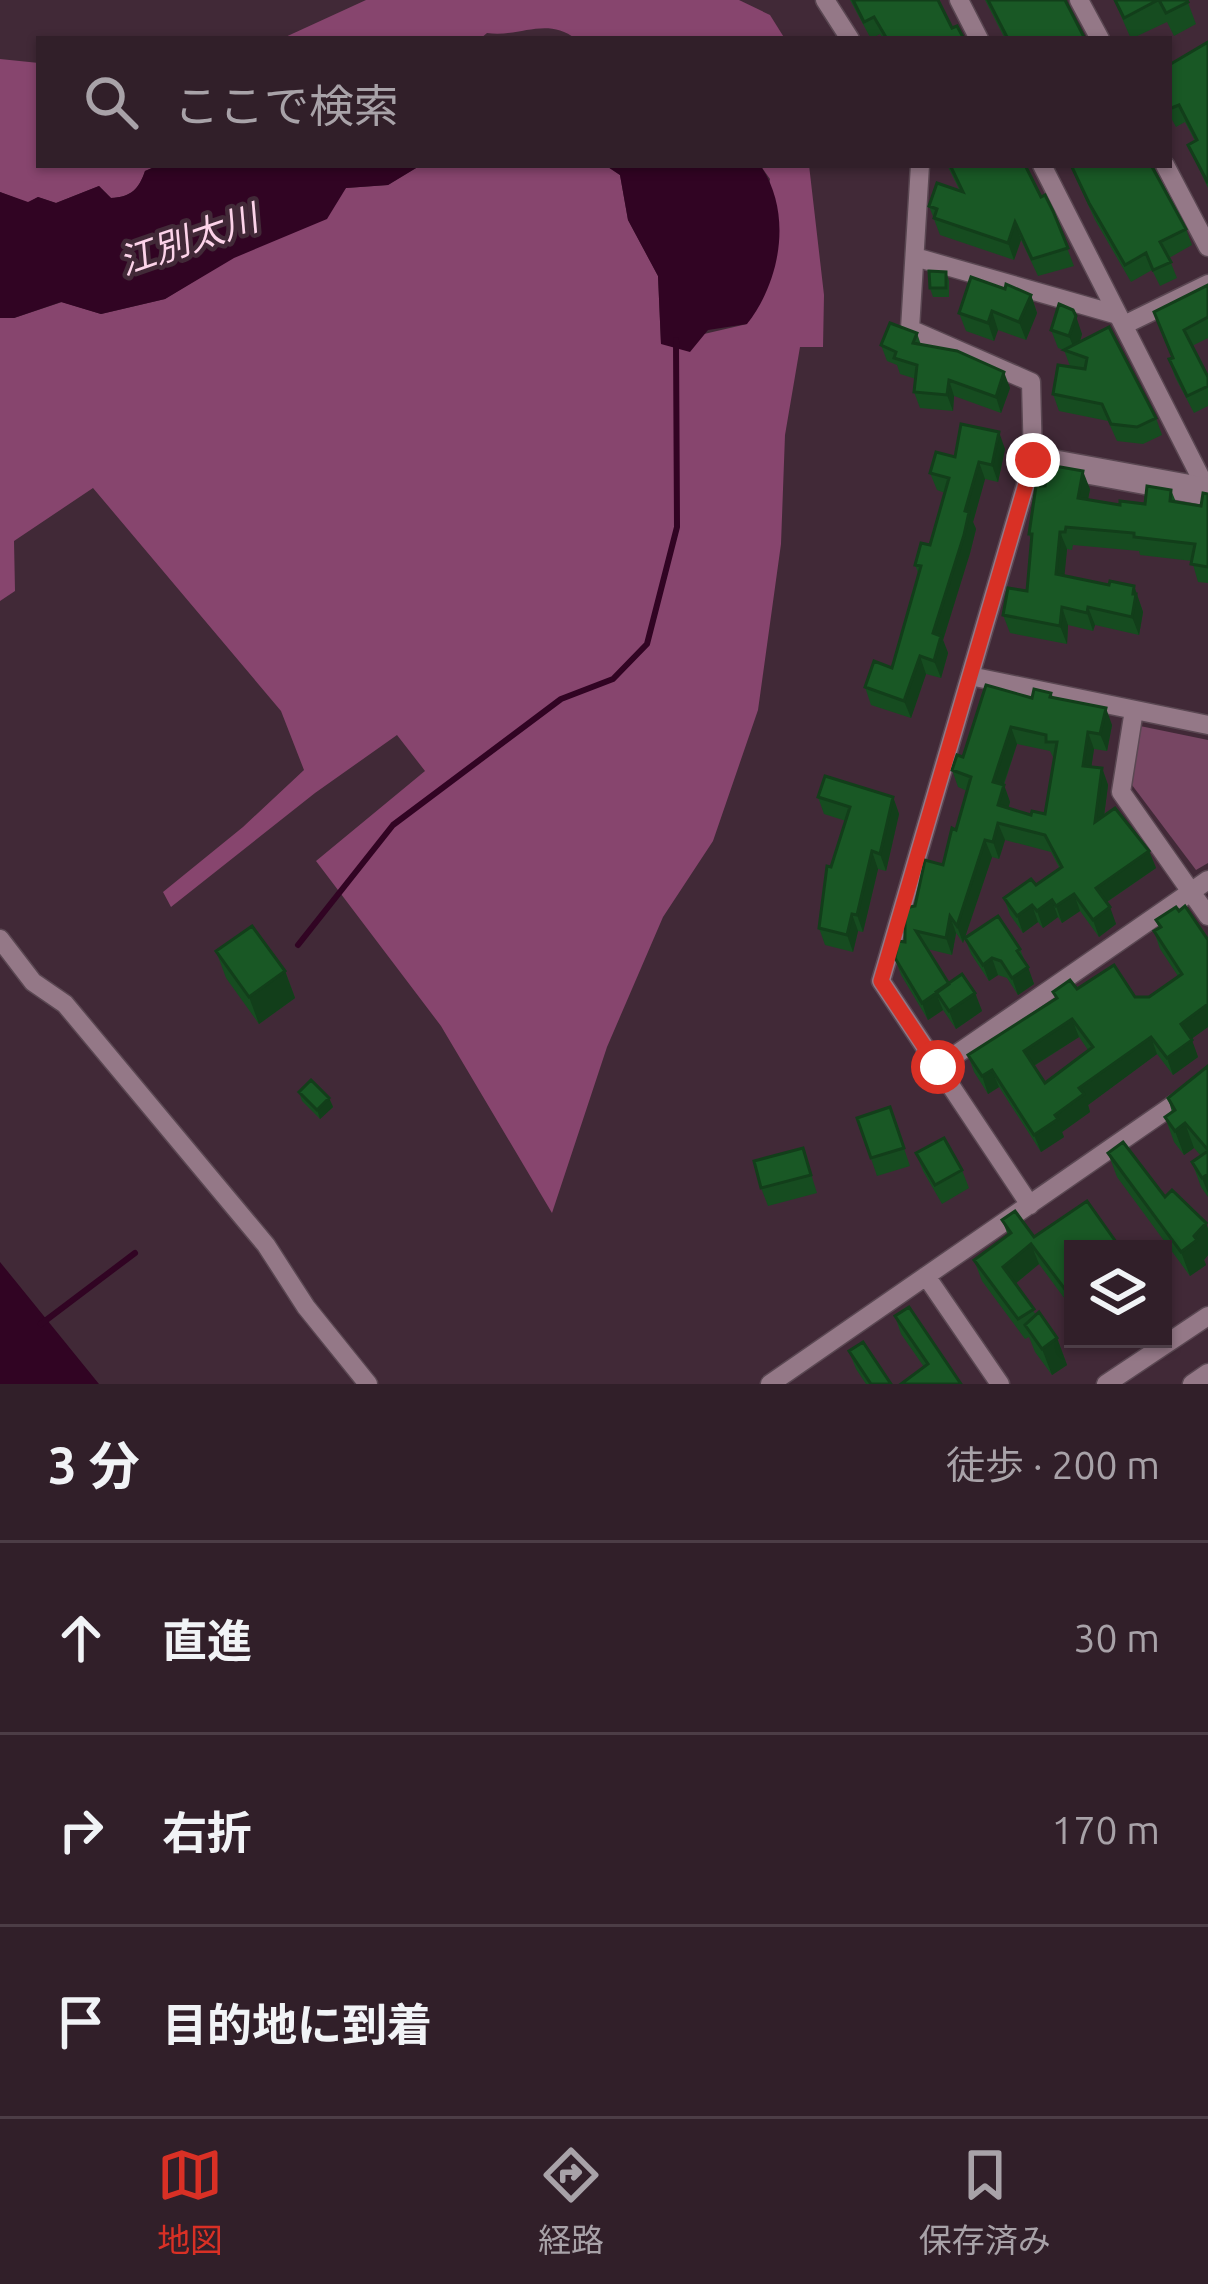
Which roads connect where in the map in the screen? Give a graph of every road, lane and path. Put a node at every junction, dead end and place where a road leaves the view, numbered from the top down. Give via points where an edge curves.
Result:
1 (825, 0) edge
2 (959, 0) edge
3 (1079, 0) edge
4 (848, 36) edge
5 (977, 36) edge
6 (1098, 36) edge
7 (920, 168) edge
8 (1044, 168) edge
9 (1167, 168) edge
10 (1208, 247) edge
11 (914, 257) junction
12 (1208, 284) edge
13 (1121, 320) junction
14 (1033, 460) junction
15 (1208, 492) edge
16 (970, 676) junction
17 (1134, 710) junction
18 (1208, 725) edge
19 (1200, 886) edge
20 (1208, 916) edge
21 (0, 939) edge
22 (938, 1067) junction
23 (1208, 1081) edge
24 (1030, 1205) junction
25 (926, 1276) junction
26 (1208, 1316) edge
27 (1208, 1373) edge
28 (368, 1384) edge
29 (770, 1384) edge
30 (1000, 1384) edge
31 (1106, 1384) edge
32 (1192, 1384) edge

1 - 4 street
2 - 5 street
3 - 6 street
7 - 11 street
8 - 13 street
9 - 10 street
11 - 13 street
11 - 14 street via 910,329 1031,382
12 - 13 street
13 - 15 street
14 - 15 street
14 - 16 street
16 - 17 street
16 - 22 street via 881,981
17 - 18 street
17 - 19 street via 1121,792
19 - 20 street
19 - 22 street
21 - 28 street via 33,982 65,1004 266,1245
22 - 24 street
23 - 24 street
24 - 25 street
25 - 29 street
25 - 30 street
26 - 31 street
27 - 32 street

